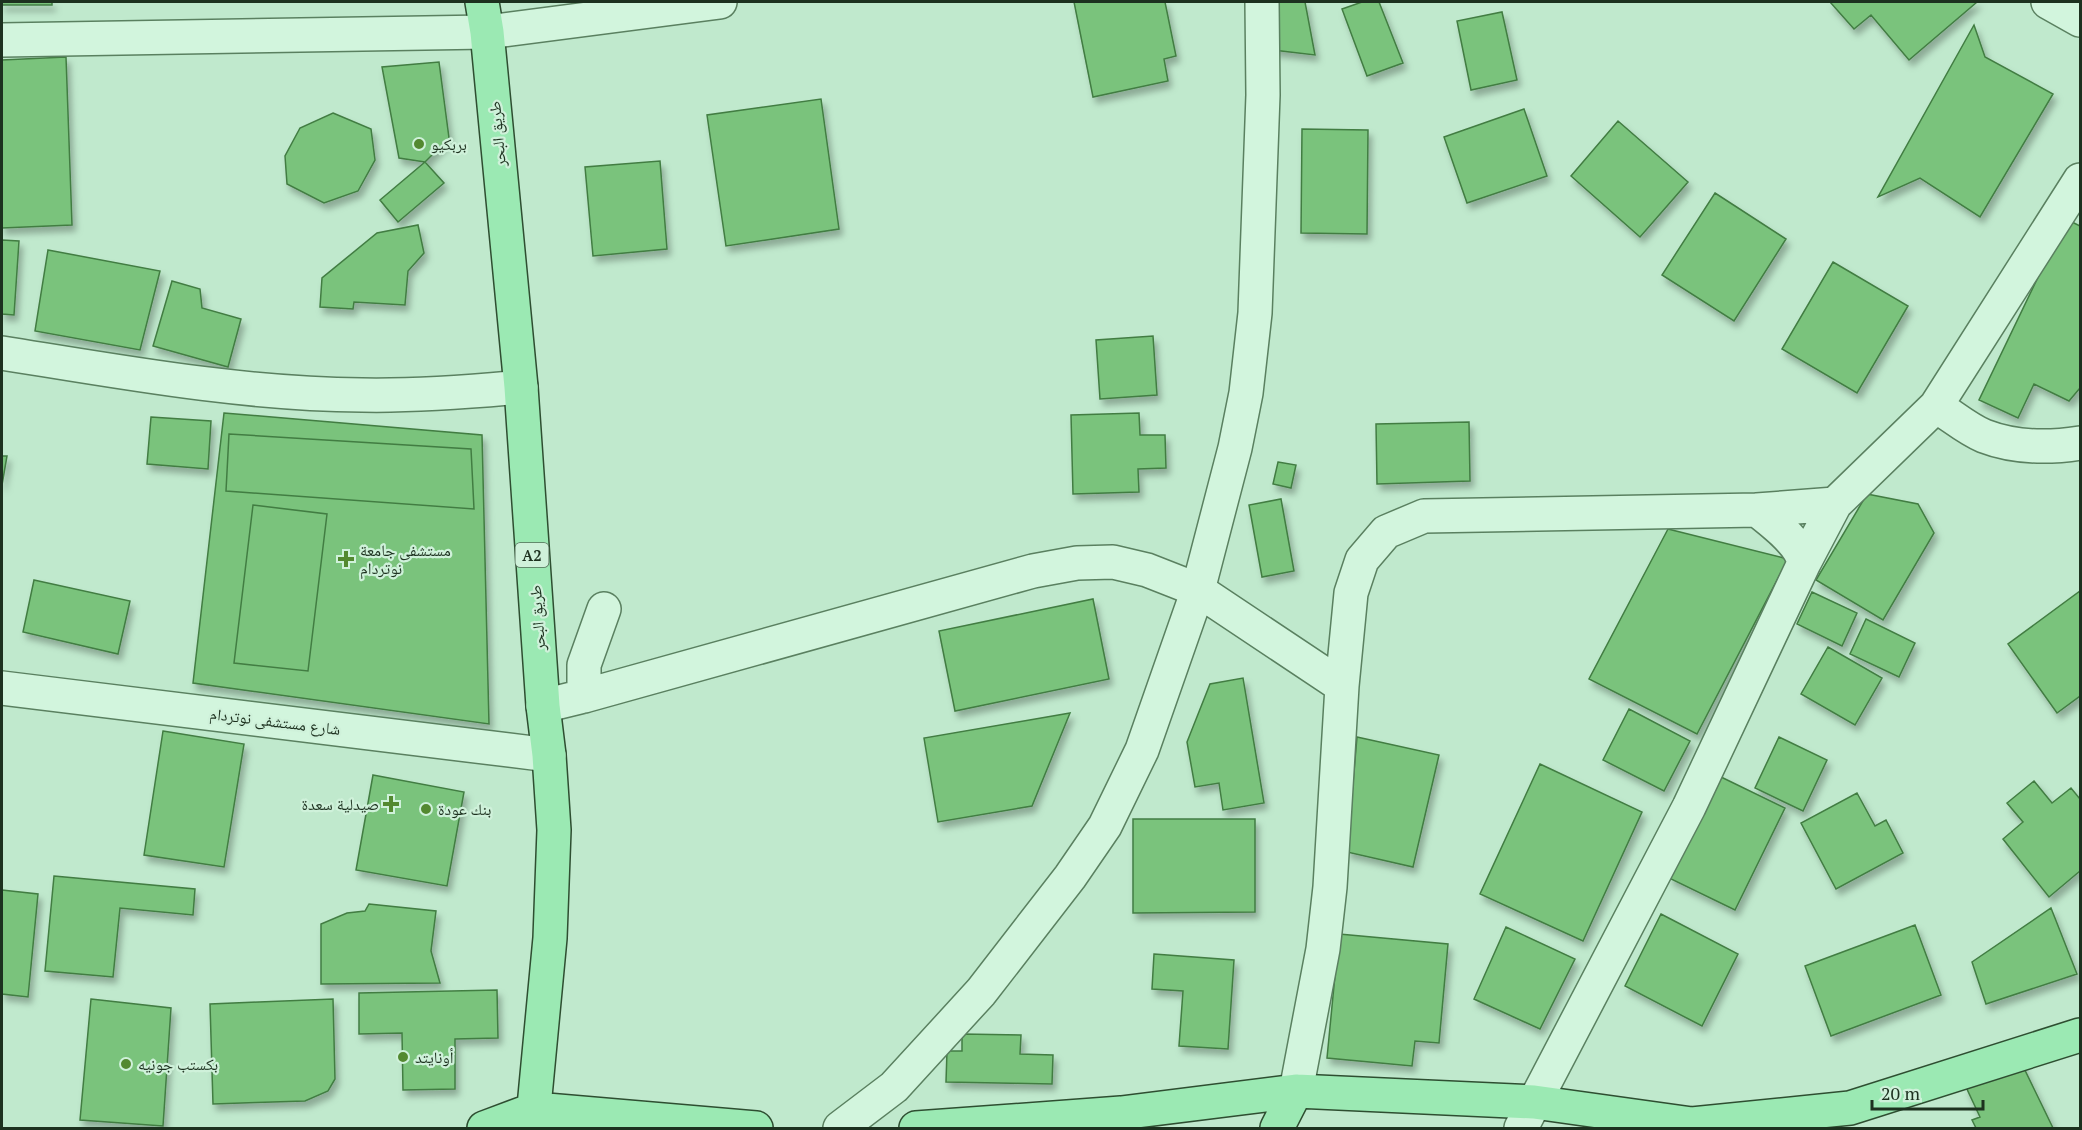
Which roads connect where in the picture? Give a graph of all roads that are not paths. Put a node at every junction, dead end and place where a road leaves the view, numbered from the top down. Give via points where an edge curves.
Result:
1 (720, 2) edge
2 (1262, 2) edge
3 (2048, 2) edge
4 (485, 17) edge
5 (2080, 20) edge
6 (2, 40) edge
7 (2080, 180) edge
8 (2, 352) edge
9 (521, 387) junction
10 (1936, 406) junction
11 (2080, 443) edge
12 (1835, 504) junction
13 (1757, 510) junction
14 (1804, 564) junction
15 (1198, 590) junction
16 (604, 609) dead end
17 (1342, 687) junction
18 (2, 688) edge
19 (584, 696) junction
20 (543, 706) junction
21 (549, 755) junction
22 (2080, 1035) edge
23 (1296, 1091) junction
24 (1528, 1115) edge
25 (533, 1119) edge
26 (1694, 1126) edge
27 (484, 1128) edge
28 (756, 1128) edge
29 (840, 1128) edge
30 (916, 1128) edge
31 (1277, 1128) edge

1 - 4 street
2 - 15 street via 1263,95 1255,312 1235,448
3 - 5 street
4 - 6 street
4 - 9 main road, طريق البحر / A2
7 - 10 street
8 - 9 street via 158,379 293,392 442,394
9 - 20 main road, طريق البحر / A2
10 - 11 street via 1983,435 2015,445 2055,447
10 - 12 street
12 - 13 street
12 - 14 street
13 - 14 street via 1785,533
13 - 17 street via 1424,516 1386,532 1362,560 1351,593
14 - 24 street via 1689,807
15 - 17 street
15 - 19 street via 1147,570 1113,562 1077,563 1033,571
15 - 29 street via 1142,750 1105,826 981,992 894,1087
16 - 19 street via 584,665
17 - 23 street via 1323,949
18 - 21 street, شارع مستشفى نوتردام
19 - 20 street
20 - 21 main road, طريق البحر / A2
21 - 25 main road, طريق البحر / A2 via 554,830 550,938
22 - 26 main road via 1850,1108
23 - 24 main road
23 - 30 main road via 1121,1113
23 - 31 main road
24 - 26 main road
25 - 27 main road
25 - 28 main road

